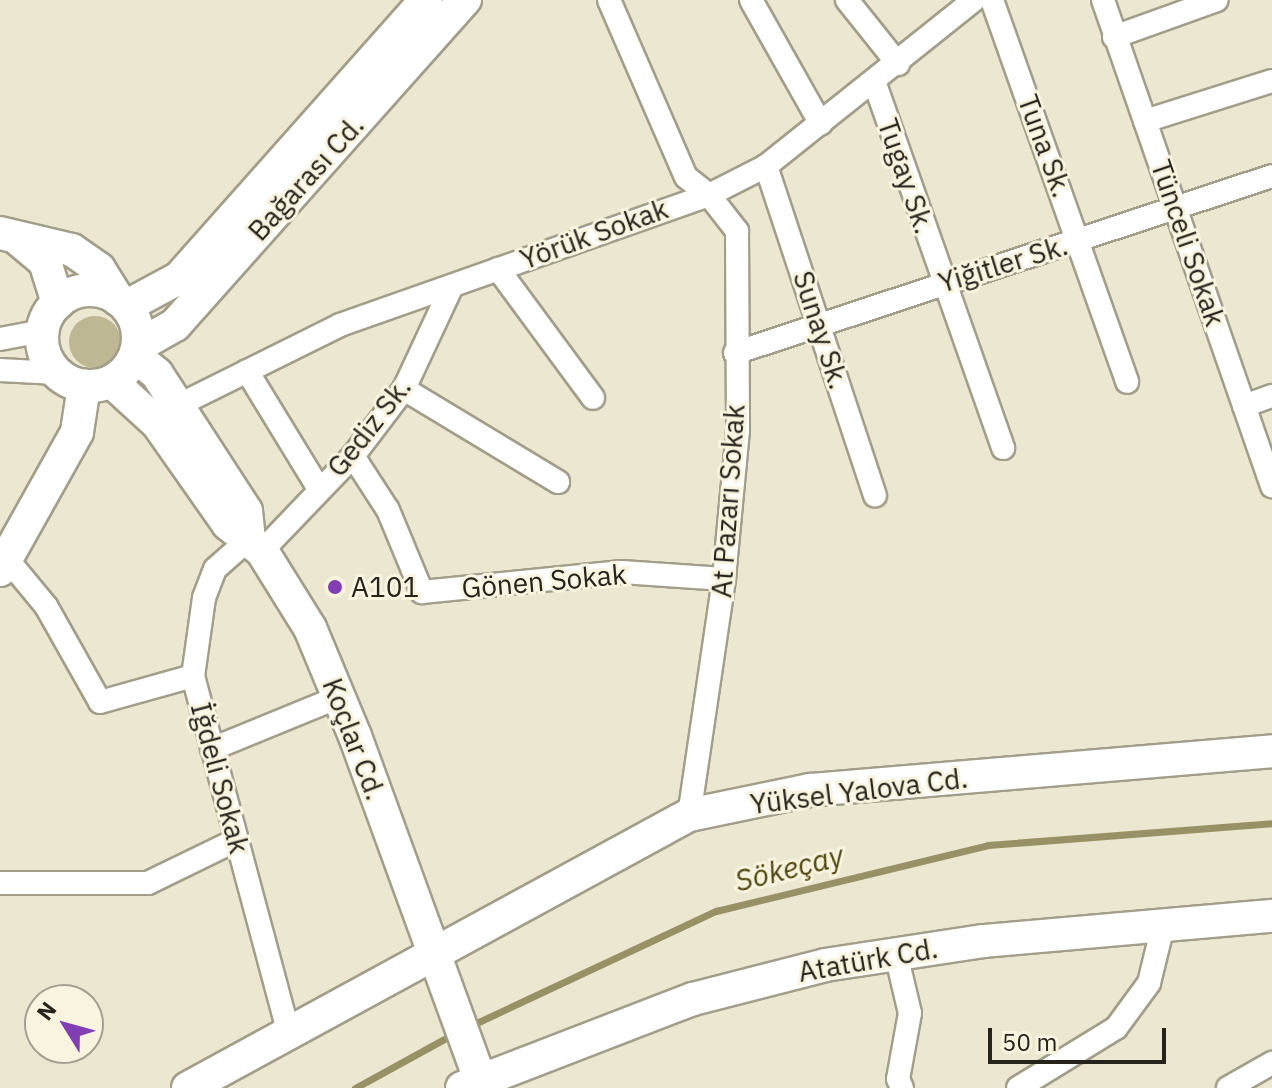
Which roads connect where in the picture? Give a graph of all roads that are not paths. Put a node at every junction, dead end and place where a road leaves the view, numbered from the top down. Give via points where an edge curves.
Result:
1 (426, 0) edge
2 (465, 0) edge
3 (609, 0) edge
4 (751, 0) edge
5 (847, 0) edge
6 (974, 0) edge
7 (992, 0) edge
8 (1103, 0) edge
9 (1217, 0) edge
10 (1114, 37) junction
11 (898, 64) junction
12 (1272, 81) edge
13 (875, 84) junction
14 (1145, 121) junction
15 (821, 124) junction
16 (766, 166) junction
17 (1272, 176) edge
18 (709, 195) junction
19 (1178, 209) junction
20 (9, 236) edge
21 (1079, 241) junction
22 (498, 269) junction
23 (942, 283) junction
24 (451, 288) junction
25 (122, 302) junction
26 (58, 303) junction
27 (817, 321) junction
28 (42, 331) junction
29 (0, 339) edge
30 (136, 351) junction
31 (735, 353) junction
32 (0, 370) edge
33 (247, 371) junction
34 (84, 380) junction
35 (1127, 382) dead end
36 (404, 389) junction
37 (1272, 396) edge
38 (593, 398) dead end
39 (177, 406) junction
40 (1244, 406) junction
41 (1003, 448) dead end
42 (353, 456) junction
43 (558, 482) dead end
44 (1272, 486) edge
45 (319, 489) junction
46 (875, 495) dead end
47 (256, 545) junction
48 (7, 546) edge
49 (724, 579) junction
50 (193, 676) junction
51 (339, 697) junction
52 (212, 749) junction
53 (1272, 751) edge
54 (689, 815) junction
55 (236, 840) junction
56 (0, 883) edge
57 (1272, 916) edge
58 (1163, 926) junction
59 (896, 954) junction
60 (436, 964) junction
61 (288, 1030) junction
62 (1272, 1063) edge
63 (475, 1079) edge
64 (188, 1088) edge
65 (902, 1088) edge
66 (1018, 1088) edge
67 (1228, 1088) edge

1 - 25 main road via 179,278
2 - 30 main road, Bağarası Cd. via 175,325
3 - 18 street, At Pazarı Sokak via 686,177
4 - 15 street
5 - 11 street
6 - 11 street, Yörük Sokak
7 - 21 street, Tuna Sk.
8 - 10 street, Tünceli Sokak
9 - 10 street
10 - 14 street, Tünceli Sokak
11 - 13 street, Yörük Sokak
12 - 14 street
13 - 15 street, Yörük Sokak
13 - 23 street, Tugay Sk.
14 - 19 street, Tünceli Sokak
15 - 16 street, Yörük Sokak
16 - 18 street, Yörük Sokak
16 - 27 street, Sunay Sk.
17 - 19 street, Yiğitler Sk.
18 - 22 street, Yörük Sokak
18 - 31 street, At Pazarı Sokak via 737,231 741,278
19 - 21 street, Yiğitler Sk.
19 - 40 street, Tünceli Sokak
20 - 25 main road via 72,250 99,269
20 - 26 main road via 45,262
21 - 23 street, Yiğitler Sk.
21 - 35 street, Tuna Sk.
22 - 24 street, Yörük Sokak
22 - 38 street
23 - 27 street, Yiğitler Sk.
23 - 41 street, Tugay Sk.
24 - 33 street, Yörük Sokak via 340,325
24 - 36 street, Gediz Sk.
25 - 26 main road via 87,290
25 - 30 main road via 136,321
26 - 28 main road
27 - 31 street, Yiğitler Sk.
27 - 46 street, Sunay Sk.
28 - 29 street
28 - 34 main road via 43,346
30 - 34 main road
30 - 39 main road, Koçlar Cd.
31 - 49 street, At Pazarı Sokak via 738,430
32 - 34 street
33 - 39 street, Yörük Sokak
33 - 45 street
34 - 47 main road, Koçlar Cd. via 158,424 228,524
34 - 48 main road via 77,432
36 - 42 street, Gediz Sk.
36 - 43 street
37 - 40 street
39 - 47 main road, Koçlar Cd. via 246,511
40 - 44 street, Tünceli Sokak
42 - 45 street, Gediz Sk.
42 - 49 street, Gönen Sokak via 388,510 422,592 622,572
45 - 47 street, Gediz Sk.
47 - 50 street, İğdeli Sokak via 215,569 204,598
47 - 51 main road, Koçlar Cd. via 310,628
48 - 50 street via 100,702
49 - 54 street, At Pazarı Sokak
50 - 52 street, İğdeli Sokak
51 - 52 street
51 - 60 main road, Koçlar Cd.
52 - 55 street, İğdeli Sokak
53 - 54 main road, Yüksel Yalova Cd. via 810,790
54 - 60 main road, Yüksel Yalova Cd.
55 - 56 street via 148,883
55 - 61 street, İğdeli Sokak
57 - 58 main road, Atatürk Cd.
58 - 59 main road, Atatürk Cd.
58 - 66 street via 1149,983 1116,1028
59 - 63 main road, Atatürk Cd. via 825,965 693,999
59 - 65 street via 910,1013 898,1079
60 - 61 main road, Yüksel Yalova Cd.
60 - 63 main road, Koçlar Cd.
61 - 64 main road, Yüksel Yalova Cd.
62 - 67 street

